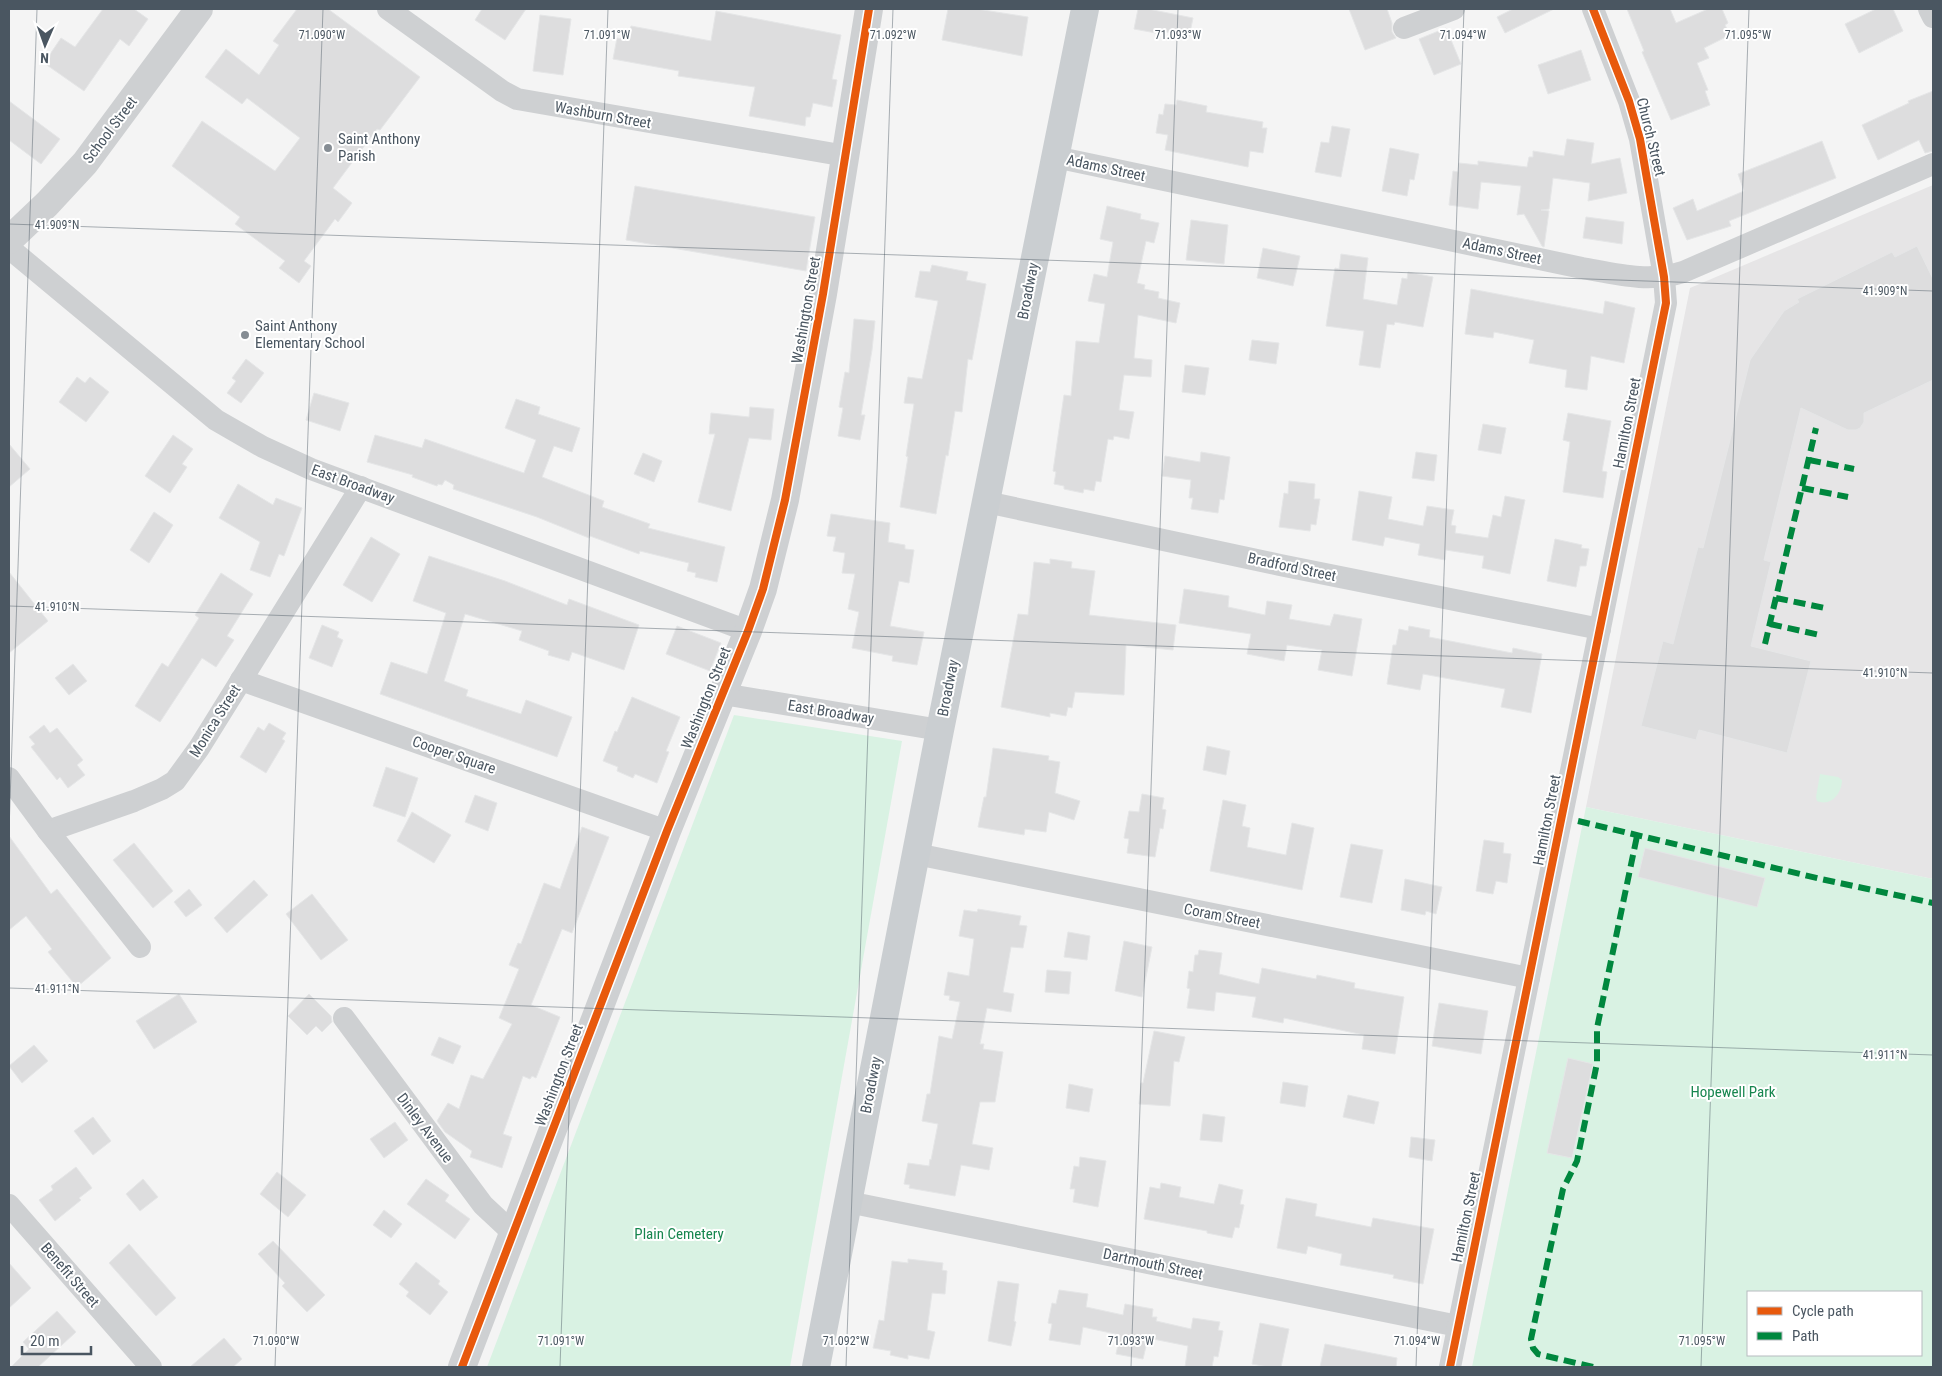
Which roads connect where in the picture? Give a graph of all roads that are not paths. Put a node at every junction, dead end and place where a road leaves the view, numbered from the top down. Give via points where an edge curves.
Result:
1 (199, 9) edge
2 (388, 9) edge
3 (869, 9) edge
4 (1085, 9) edge
5 (1454, 9) edge
6 (1593, 9) edge
7 (1929, 9) edge
8 (1933, 17) edge
9 (1404, 28) dead end
10 (846, 156) junction
11 (1055, 157) junction
12 (1933, 164) edge
13 (9, 240) edge
14 (9, 248) edge
15 (1664, 277) junction
16 (361, 487) junction
17 (986, 502) junction
18 (1600, 629) junction
19 (748, 631) junction
20 (241, 680) junction
21 (723, 694) junction
22 (940, 730) junction
23 (9, 778) edge
24 (48, 831) junction
25 (667, 831) junction
26 (916, 854) junction
27 (140, 947) dead end
28 (1529, 978) junction
29 (344, 1018) dead end
30 (848, 1202) junction
31 (9, 1205) edge
32 (513, 1233) junction
33 (1458, 1326) junction
34 (151, 1367) edge
35 (462, 1367) edge
36 (816, 1367) edge
37 (1450, 1367) edge

1 - 13 street, School Street via 85,163
2 - 10 street, Washburn Street via 517,99
3 - 10 street, Washington Street
4 - 11 main road, Broadway
5 - 9 street
6 - 15 street, Church Street via 1629,101 1640,139
7 - 8 street
10 - 19 street, Washington Street via 785,500
11 - 15 street, Adams Street via 1582,268 1646,278
11 - 17 main road, Broadway
12 - 15 street, Adams Street via 1683,272
14 - 16 street, East Broadway via 216,420 286,459
15 - 18 street, Hamilton Street via 1664,312
16 - 19 street, East Broadway
16 - 20 street, Monica Street
17 - 18 street, Bradford Street
17 - 22 main road, Broadway
18 - 28 street, Hamilton Street
19 - 21 street, Washington Street
20 - 24 street, Monica Street via 192,760 175,781 134,801
20 - 25 street, Cooper Square
21 - 22 street, East Broadway
21 - 25 street, Washington Street
22 - 26 main road, Broadway
23 - 24 street
24 - 27 street
25 - 32 street, Washington Street
26 - 28 street, Coram Street
26 - 30 main road, Broadway
28 - 33 street, Hamilton Street
29 - 32 street, Dinley Avenue via 483,1205
30 - 33 street, Dartmouth Street
30 - 36 main road, Broadway
31 - 34 street, Benefit Street
32 - 35 street, Washington Street
33 - 37 street, Hamilton Street

